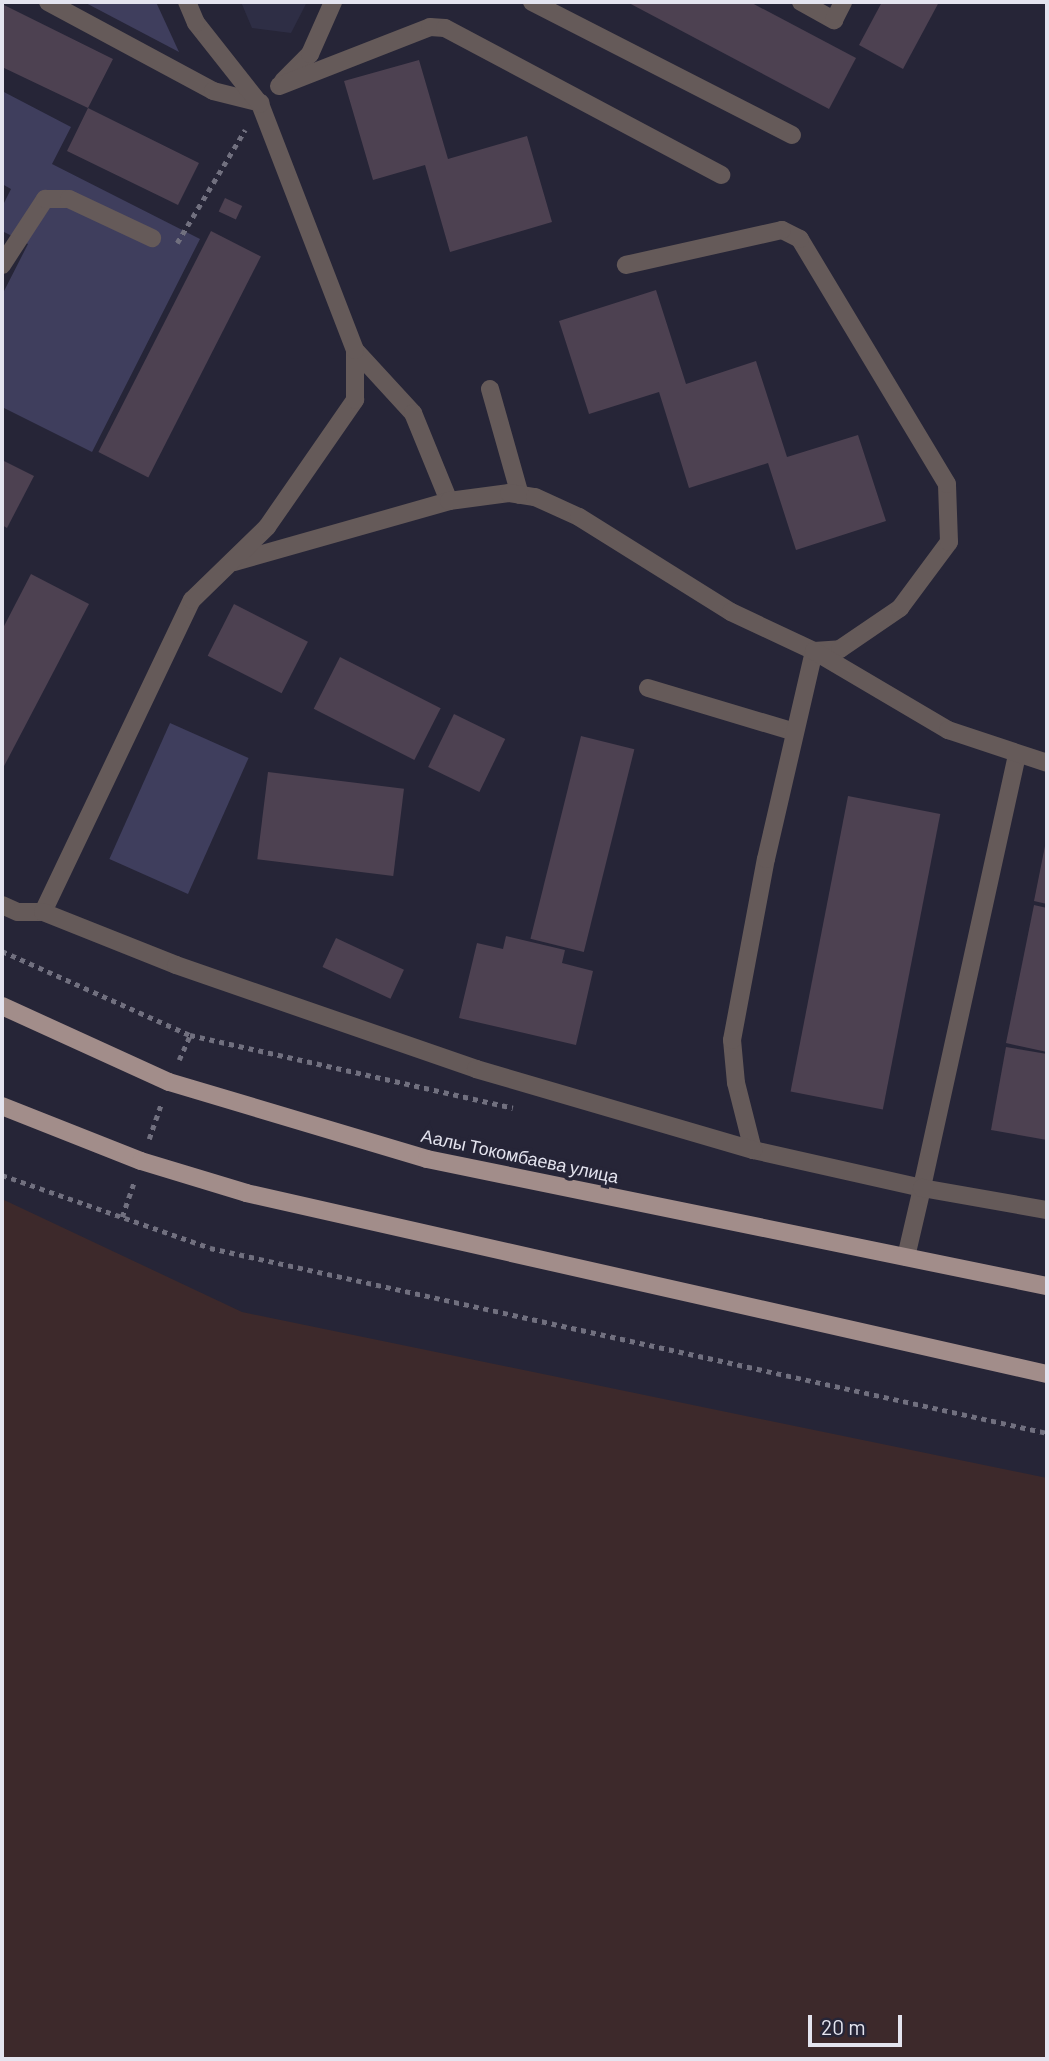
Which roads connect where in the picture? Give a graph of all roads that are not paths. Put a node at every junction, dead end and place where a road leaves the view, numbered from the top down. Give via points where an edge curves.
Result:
1 (48, 2) edge
2 (187, 2) edge
3 (333, 2) edge
4 (532, 2) edge
5 (801, 2) edge
6 (843, 2) edge
7 (279, 86) junction
8 (260, 104) junction
9 (792, 135) dead end
10 (721, 175) dead end
11 (152, 238) dead end
12 (2, 265) edge
13 (626, 265) dead end
14 (355, 350) junction
15 (490, 388) dead end
16 (520, 495) junction
17 (449, 501) junction
18 (234, 562) junction
19 (814, 651) junction
20 (648, 688) dead end
21 (795, 732) junction
22 (1017, 755) junction
23 (1047, 763) edge
24 (2, 905) edge
25 (43, 912) junction
26 (2, 1006) edge
27 (2, 1105) edge
28 (753, 1150) junction
29 (922, 1188) junction
30 (1047, 1210) edge
31 (906, 1257) junction
32 (1047, 1286) edge
33 (1047, 1374) edge

1 - 8 street via 213,91
2 - 8 street via 196,23
3 - 7 street via 310,54
4 - 9 street
5 - 6 street via 834,19
7 - 8 street
7 - 10 street via 430,26 445,28
8 - 14 street
11 - 12 street via 69,199 45,199
13 - 19 street via 782,230 800,239 947,484 949,542 933,569 900,608 858,639 840,649
14 - 17 street via 413,413
14 - 18 street via 355,400 267,527
15 - 16 street
16 - 17 street
16 - 19 street via 610,533 731,612
17 - 18 street
18 - 25 street via 192,600
19 - 21 street
19 - 22 street via 948,730
20 - 21 street
21 - 28 street via 732,1040 736,1083
22 - 23 street
22 - 29 street
24 - 25 street via 18,912
25 - 28 street via 176,965 476,1069
26 - 31 main road, Аалы Токомбаева улица via 169,1082 427,1159
27 - 33 main road via 141,1161 405,1233
28 - 29 street
29 - 30 street
29 - 31 street
31 - 32 main road, Аалы Токомбаева улица

